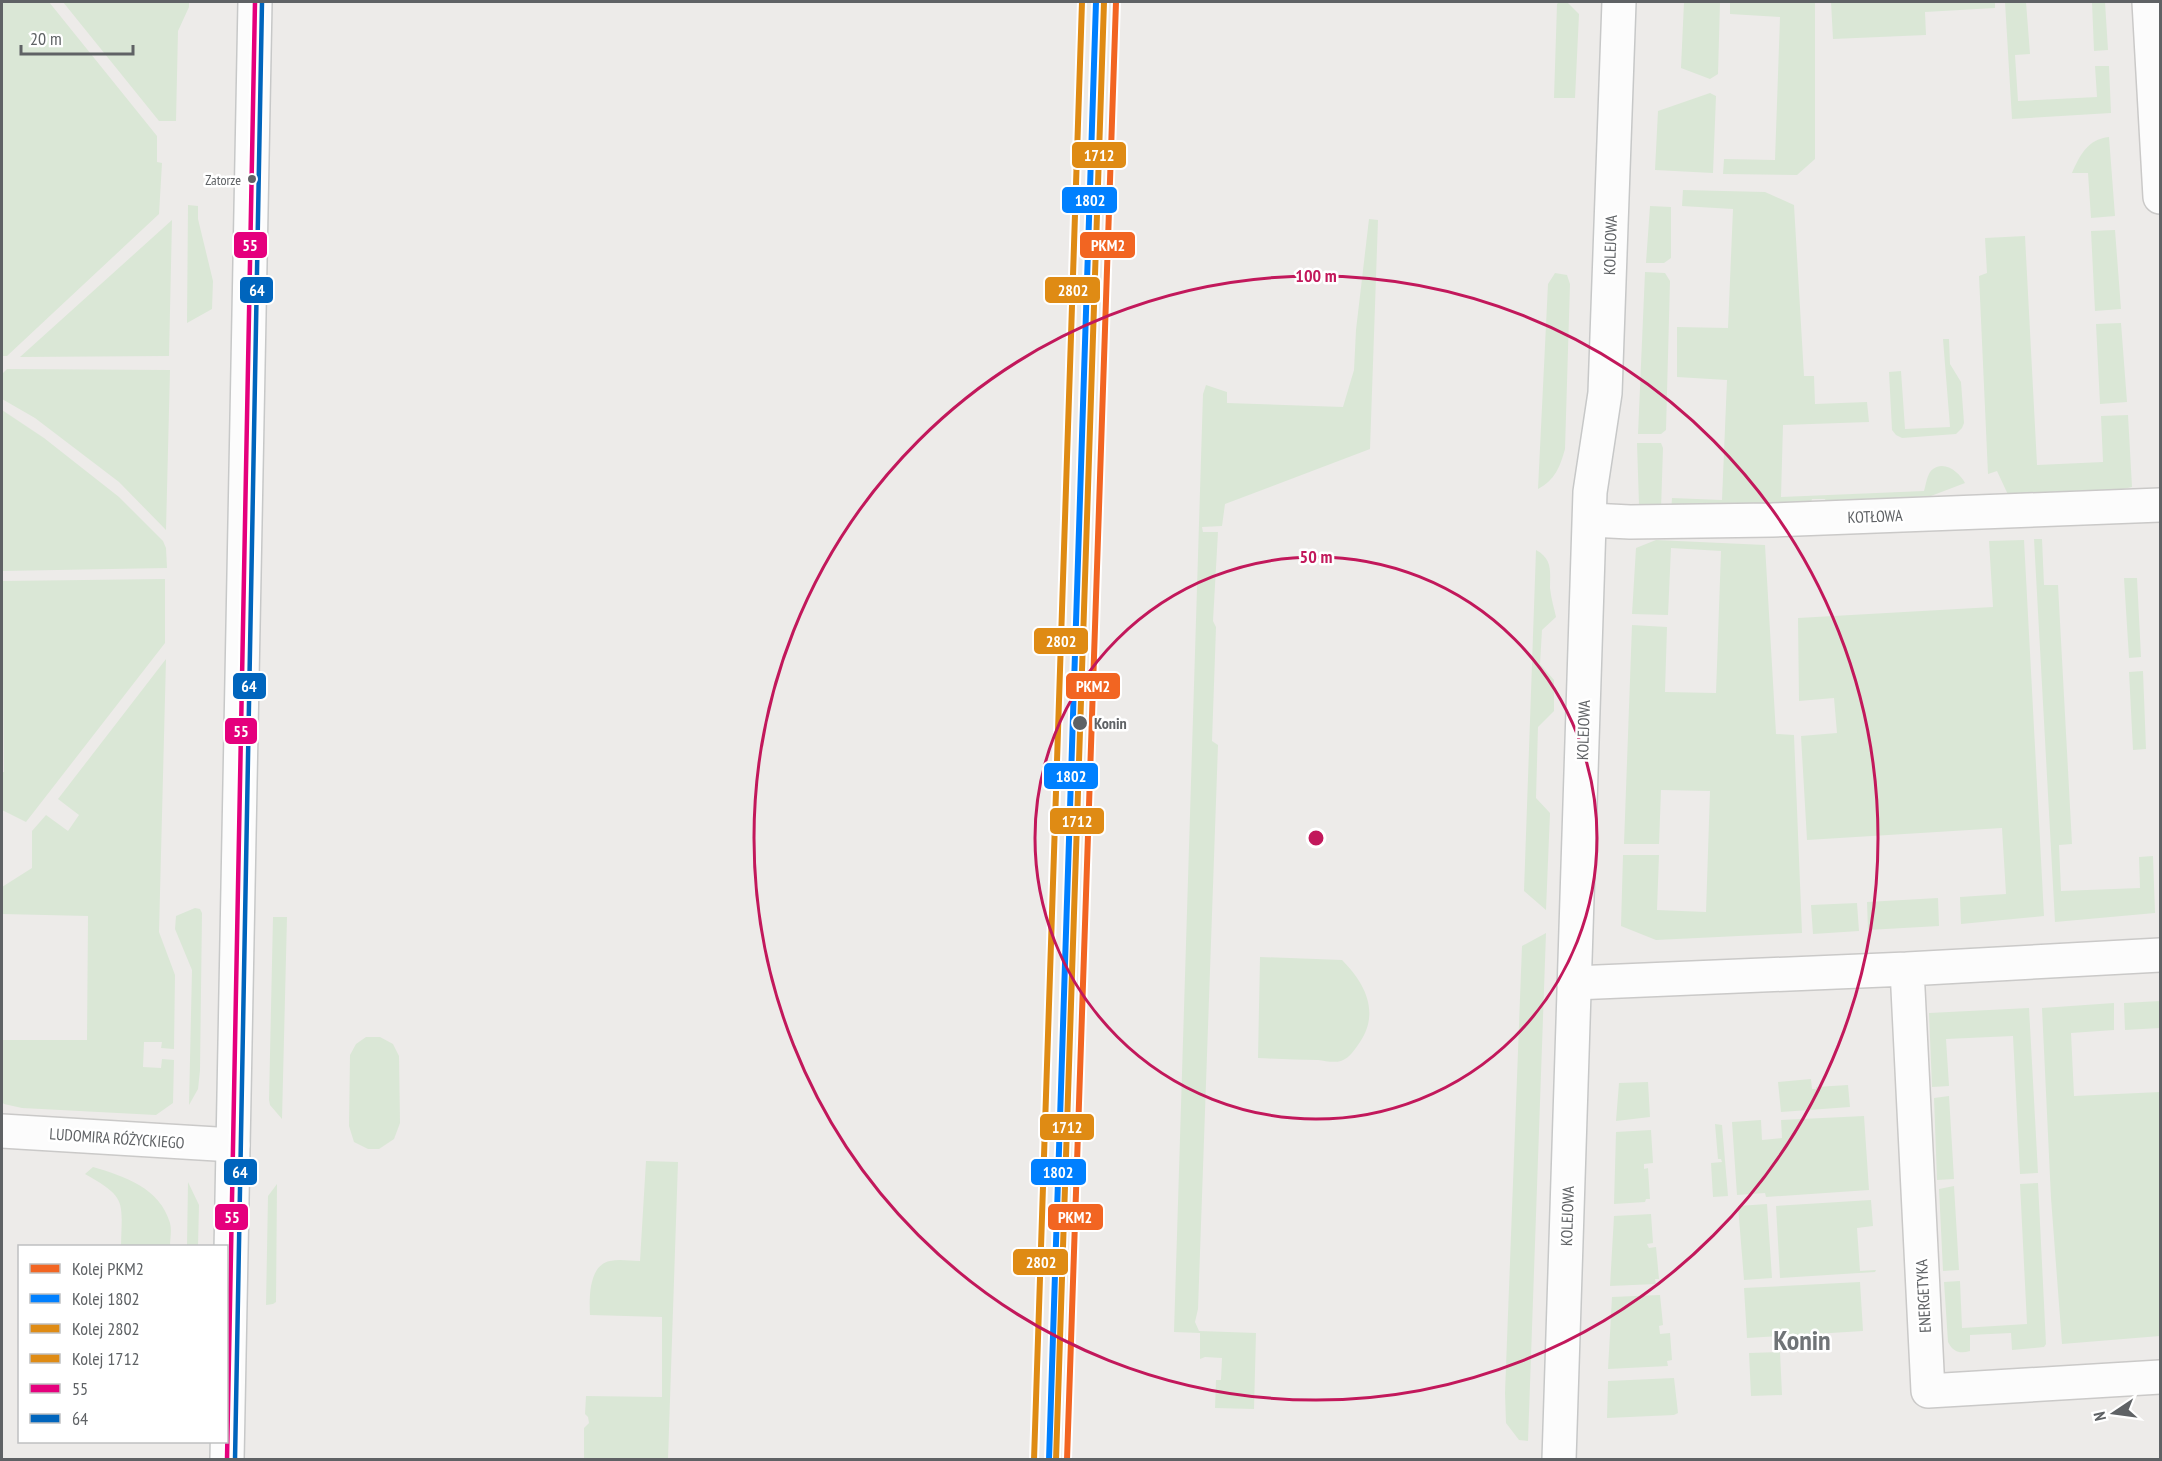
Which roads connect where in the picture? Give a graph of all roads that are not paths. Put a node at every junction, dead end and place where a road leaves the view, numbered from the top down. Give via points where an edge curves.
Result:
1 (255, 2) edge
2 (1619, 2) edge
3 (2149, 2) edge
4 (2160, 197) edge
5 (2160, 505) edge
6 (1590, 520) junction
7 (2160, 955) edge
8 (1908, 969) junction
9 (1574, 983) junction
10 (2, 1131) edge
11 (233, 1144) junction
12 (2160, 1377) edge
13 (228, 1407) edge
14 (227, 1443) edge
15 (227, 1460) edge
16 (1559, 1460) edge

1 - 11 street
2 - 6 street, KOLEJOWA via 1605,393 1590,492
3 - 4 street
5 - 6 street, KOTŁOWA via 1772,520
6 - 9 street, KOLEJOWA
7 - 8 street
8 - 9 street
8 - 12 street, ENERGETYKA via 1928,1391
9 - 16 street, KOLEJOWA
10 - 11 street, LUDOMIRA RÓŻYCKIEGO
11 - 13 street
14 - 15 street

